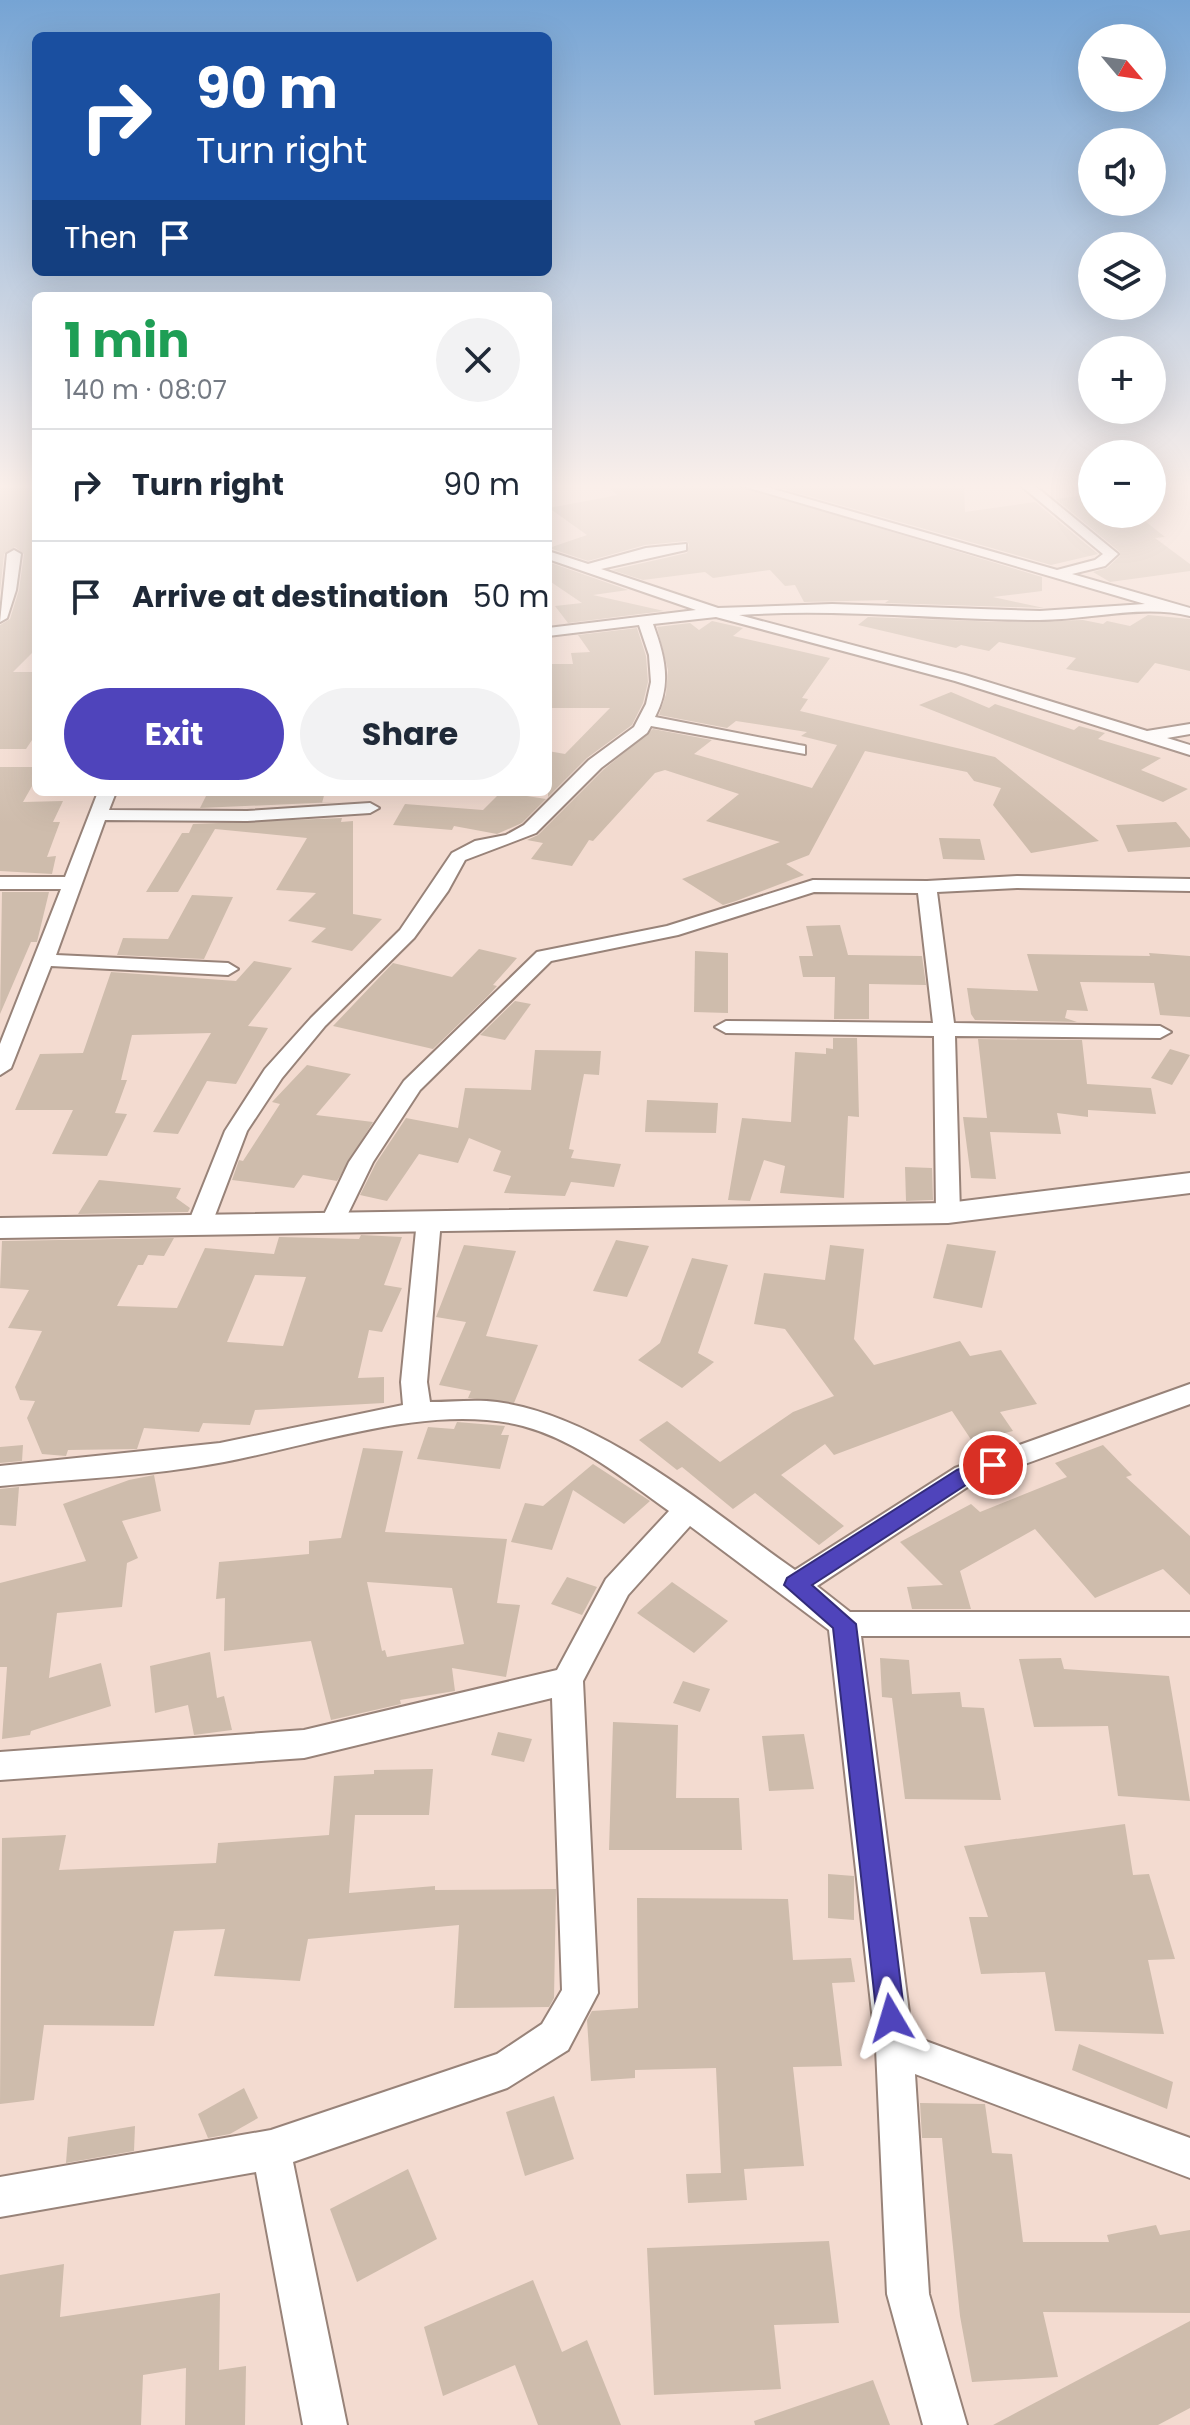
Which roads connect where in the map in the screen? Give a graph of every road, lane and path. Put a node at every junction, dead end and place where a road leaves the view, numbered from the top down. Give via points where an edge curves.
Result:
1 (6, 598) edge
2 (676, 598) edge
3 (1143, 598) edge
4 (1165, 605) junction
5 (713, 611) junction
6 (1190, 612) edge
7 (0, 618) edge
8 (645, 621) junction
9 (552, 632) edge
10 (646, 720) junction
11 (1190, 729) edge
12 (1146, 737) junction
13 (799, 750) dead end
14 (1190, 750) edge
15 (105, 796) edge
16 (237, 796) edge
17 (370, 808) dead end
18 (97, 815) junction
19 (228, 816) junction
20 (0, 883) edge
21 (73, 883) junction
22 (1190, 885) edge
23 (927, 887) junction
24 (44, 960) junction
25 (228, 969) dead end
26 (726, 1027) dead end
27 (9, 1029) edge
28 (944, 1030) junction
29 (1160, 1032) dead end
30 (0, 1068) edge
31 (1190, 1183) edge
32 (948, 1213) junction
33 (429, 1220) junction
34 (333, 1221) junction
35 (199, 1226) junction
36 (0, 1228) edge
37 (1190, 1394) edge
38 (417, 1412) junction
39 (0, 1476) edge
40 (688, 1509) junction
41 (795, 1585) junction
42 (844, 1624) junction
43 (1190, 1624) edge
44 (567, 1681) junction
45 (0, 1766) edge
46 (895, 2048) junction
47 (271, 2150) junction
48 (1190, 2158) edge
49 (0, 2197) edge
50 (325, 2425) edge
51 (945, 2425) edge

1 - 7 street
2 - 5 street
3 - 4 street
4 - 5 street via 1124,613 1071,614 833,608
4 - 6 street
5 - 8 street
5 - 12 street via 960,678
8 - 9 street
8 - 10 street via 657,655 659,682
10 - 13 street
10 - 35 street via 628,743 595,764 530,829 458,857 407,934 273,1074 236,1131
11 - 12 street
12 - 14 street
15 - 18 street
16 - 19 street
17 - 19 street
18 - 19 street
18 - 21 street
20 - 21 street
21 - 24 street
22 - 23 street via 1017,882
23 - 28 street
23 - 34 street via 813,886 671,931 544,956 412,1086 361,1162
24 - 25 street
24 - 27 street
26 - 28 street
27 - 30 street
28 - 29 street
28 - 32 street
31 - 32 street
32 - 33 street
33 - 34 street
33 - 38 street via 414,1382
34 - 35 street
35 - 36 street
37 - 41 street via 965,1475
38 - 39 street via 220,1453
38 - 40 street via 495,1411 530,1418 596,1445
40 - 41 street
40 - 44 street via 617,1587
41 - 42 street
42 - 43 street
42 - 46 street
44 - 45 street via 304,1744
44 - 47 street via 580,1993 555,2037 507,2069
46 - 48 street
46 - 51 street via 908,2294
47 - 49 street
47 - 50 street

